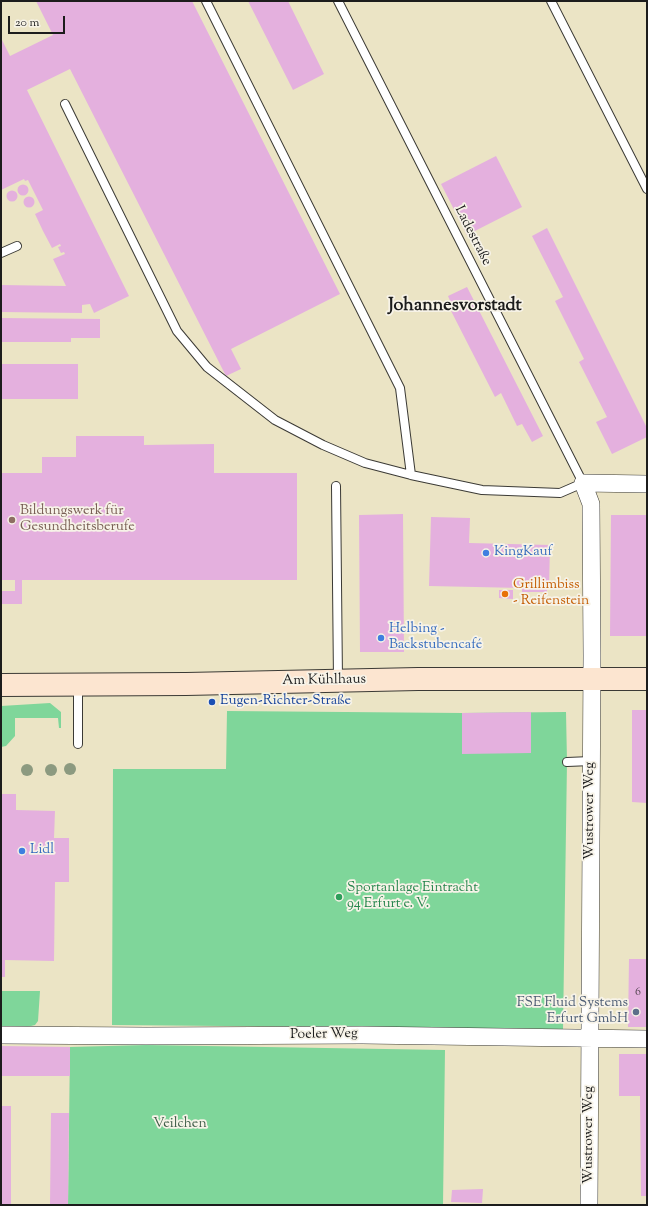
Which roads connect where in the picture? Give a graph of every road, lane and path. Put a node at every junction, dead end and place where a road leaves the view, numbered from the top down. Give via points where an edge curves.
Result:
1 (206, 1) edge
2 (338, 1) edge
3 (551, 1) edge
4 (65, 104) dead end
5 (647, 189) edge
6 (17, 246) dead end
7 (1, 254) edge
8 (411, 476) junction
9 (583, 483) junction
10 (647, 484) edge
11 (336, 486) dead end
12 (592, 678) junction
13 (647, 679) edge
14 (338, 681) junction
15 (78, 684) junction
16 (1, 685) edge
17 (78, 744) dead end
18 (591, 761) junction
19 (567, 762) dead end
20 (1, 1035) edge
21 (590, 1039) junction
22 (647, 1039) edge
23 (589, 1205) edge

1 - 8 lane via 400,388
2 - 9 lane, Ladestraße
3 - 5 lane
4 - 8 lane via 177,331 207,367 275,420 365,463
6 - 7 lane
8 - 9 lane via 482,490 560,492
9 - 10 street
9 - 12 street, Wustrower Weg via 591,504
11 - 14 lane
12 - 13 street, Am Kühlhaus
12 - 14 street, Am Kühlhaus
12 - 18 street, Wustrower Weg
14 - 15 street, Am Kühlhaus
15 - 16 street, Am Kühlhaus
15 - 17 lane
18 - 19 lane
18 - 21 street, Wustrower Weg
20 - 21 street, Poeler Weg via 362,1035
21 - 22 street, Poeler Weg
21 - 23 street, Wustrower Weg

